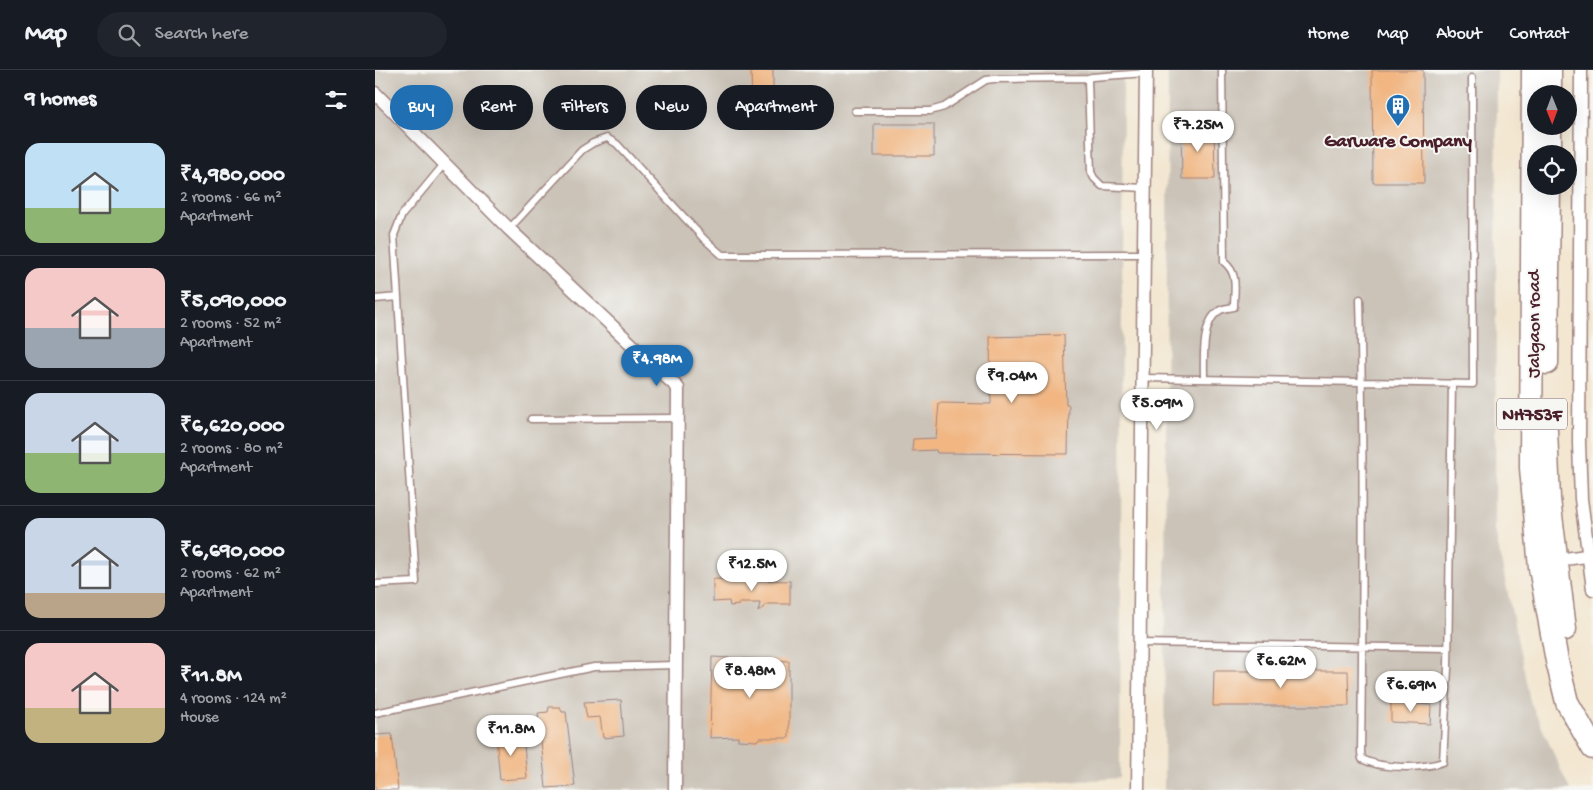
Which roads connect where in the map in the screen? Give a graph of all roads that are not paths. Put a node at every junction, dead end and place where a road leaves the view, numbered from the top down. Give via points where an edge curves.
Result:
1 (1222, 70) edge
2 (1533, 70) edge
3 (1550, 70) edge
4 (1581, 70) edge
5 (1146, 72) edge
6 (1088, 78) junction
7 (1472, 78) dead end
8 (1550, 85) edge
9 (375, 94) edge
10 (855, 111) dead end
11 (445, 163) junction
12 (1145, 188) junction
13 (1580, 193) junction
14 (1593, 193) edge
15 (1549, 195) edge
16 (509, 229) junction
17 (1145, 254) junction
18 (398, 297) junction
19 (375, 299) edge
20 (1360, 300) dead end
21 (1143, 378) junction
22 (1204, 379) junction
23 (1362, 382) junction
24 (1452, 383) junction
25 (678, 418) junction
26 (531, 419) dead end
27 (1591, 555) edge
28 (1548, 562) junction
29 (375, 584) edge
30 (1593, 589) edge
31 (1140, 643) junction
32 (1363, 646) junction
33 (1448, 648) junction
34 (676, 665) junction
35 (375, 712) edge
36 (1593, 717) edge
37 (1593, 748) edge
38 (675, 790) edge
39 (1138, 790) edge

1 - 22 lane via 1224,262 1234,275 1234,306 1218,311 1209,323
2 - 28 highway, Jalgaon road / NH753F via 1531,468
3 - 8 highway
4 - 13 street
5 - 6 lane
5 - 12 street
6 - 10 lane via 985,80 939,110
6 - 12 lane via 1091,172 1094,178 1102,186
7 - 24 lane via 1473,384
9 - 11 street
11 - 16 street
11 - 18 lane via 402,214 395,235
12 - 17 street
13 - 14 street
13 - 27 street via 1579,443 1581,499
15 - 28 highway, Jalgaon road / NH753F via 1545,428
16 - 17 lane via 582,150 607,138 617,144 722,255
16 - 25 street via 678,388
17 - 21 street
18 - 19 lane
18 - 29 lane via 416,582
20 - 23 lane
21 - 22 lane
21 - 31 street
22 - 23 lane
23 - 24 lane
23 - 32 lane
24 - 33 lane
25 - 26 lane
25 - 34 street
27 - 28 street
27 - 30 street
28 - 36 highway, Jalgaon road / NH753F via 1568,654 1580,692
28 - 37 highway, Jalgaon road / NH753F via 1557,661 1567,702
31 - 32 lane
31 - 39 street
32 - 33 lane
32 - 33 lane via 1362,759 1371,764 1411,766 1443,762
34 - 35 lane via 594,667
34 - 38 street

